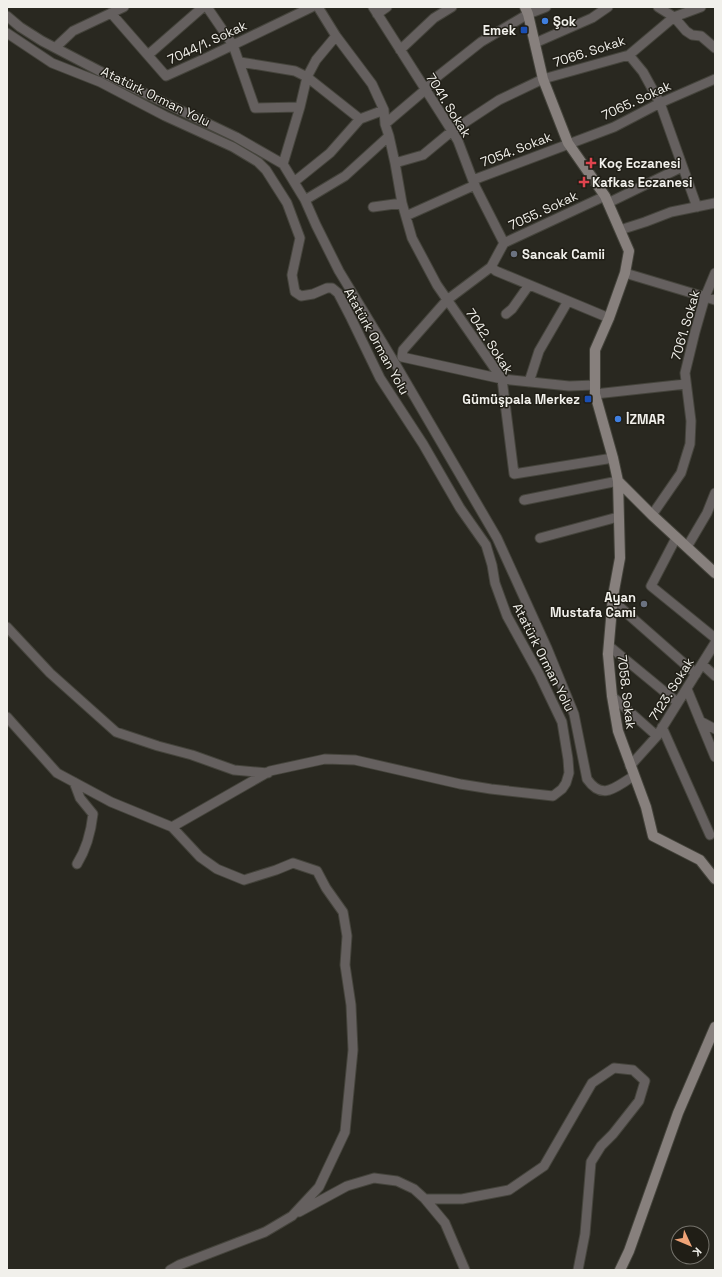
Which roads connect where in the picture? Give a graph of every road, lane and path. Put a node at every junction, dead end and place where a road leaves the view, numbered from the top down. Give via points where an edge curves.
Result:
1 (124, 7) edge
2 (203, 7) edge
3 (207, 7) edge
4 (312, 7) edge
5 (318, 7) edge
6 (387, 7) edge
7 (452, 7) edge
8 (546, 7) edge
9 (608, 7) edge
10 (658, 7) edge
11 (700, 7) edge
12 (526, 10) edge
13 (375, 11) edge
14 (111, 13) junction
15 (7, 16) edge
16 (674, 17) junction
17 (7, 33) edge
18 (336, 36) junction
19 (535, 43) junction
20 (234, 45) junction
21 (56, 47) junction
22 (715, 48) edge
23 (400, 50) junction
24 (148, 55) junction
25 (629, 55) junction
26 (240, 62) junction
27 (307, 77) junction
28 (543, 79) junction
29 (715, 79) edge
30 (425, 90) junction
31 (660, 103) junction
32 (300, 107) junction
33 (384, 110) junction
34 (360, 119) junction
35 (385, 124) junction
36 (452, 131) junction
37 (389, 136) junction
38 (568, 143) junction
39 (395, 163) junction
40 (283, 164) junction
41 (682, 167) junction
42 (294, 182) junction
43 (474, 182) junction
44 (305, 200) junction
45 (606, 200) junction
46 (402, 203) junction
47 (715, 203) edge
48 (373, 207) dead end
49 (697, 207) junction
50 (406, 216) junction
51 (620, 230) junction
52 (504, 243) junction
53 (491, 268) junction
54 (625, 273) junction
55 (715, 273) edge
56 (529, 285) junction
57 (706, 297) junction
58 (447, 300) junction
59 (715, 300) edge
60 (568, 301) junction
61 (506, 314) dead end
62 (609, 318) junction
63 (402, 357) junction
64 (394, 363) junction
65 (502, 379) junction
66 (529, 382) junction
67 (686, 384) junction
68 (595, 390) junction
69 (613, 458) junction
70 (618, 481) junction
71 (715, 493) edge
72 (524, 500) dead end
73 (652, 515) junction
74 (618, 517) junction
75 (540, 538) dead end
76 (676, 538) junction
77 (687, 547) junction
78 (715, 573) edge
79 (613, 602) junction
80 (7, 626) edge
81 (715, 638) edge
82 (715, 643) edge
83 (609, 646) junction
84 (702, 664) junction
85 (696, 674) junction
86 (715, 676) edge
87 (686, 689) junction
88 (612, 696) junction
89 (677, 702) junction
90 (7, 717) edge
91 (700, 721) junction
92 (662, 727) junction
93 (715, 729) edge
94 (656, 736) junction
95 (715, 756) edge
96 (632, 771) junction
97 (268, 773) junction
98 (74, 782) junction
99 (172, 827) junction
100 (710, 835) dead end
101 (77, 864) dead end
102 (715, 879) edge
103 (715, 1027) edge
104 (425, 1199) junction
105 (292, 1216) junction
106 (170, 1270) edge
107 (466, 1270) edge
108 (578, 1270) edge
109 (620, 1270) edge

1 - 14 street
2 - 24 street
3 - 20 street
4 - 20 street, 7044/1. Sokak
5 - 18 street, 7042. Sokak
6 - 13 street
7 - 23 street via 434,18
8 - 12 street
9 - 19 street via 592,18
10 - 16 street
11 - 16 street, 7066. Sokak
12 - 19 main road, 7058. Sokak
12 - 30 street via 438,76
13 - 23 street, 7041. Sokak
14 - 21 street via 73,32
14 - 24 street, 7044/1. Sokak
15 - 21 street via 20,27
16 - 22 street via 686,31 701,36
16 - 25 street, 7066. Sokak
17 - 97 street, Atatürk Orman Yolu via 52,63 100,82 165,116 233,147 266,170 287,203 300,238 292,275 296,292 301,296 332,288 338,293 380,378 424,444 460,508 486,545 495,583 507,616 540,674 562,722 569,773 562,789 553,796 460,784 355,760 325,759
18 - 27 street via 316,60
18 - 33 street, 7042. Sokak via 372,84
19 - 28 main road, 7058. Sokak
20 - 24 street, 7044/1. Sokak via 166,76
20 - 26 street
21 - 40 street
23 - 30 street, 7041. Sokak
25 - 28 street, 7066. Sokak
25 - 31 street
26 - 27 street via 295,70
26 - 32 street via 255,108
27 - 32 street
27 - 34 street
28 - 36 street, 7066. Sokak via 499,100
28 - 38 main road, 7058. Sokak
29 - 31 street, 7065. Sokak
30 - 35 street
30 - 36 street, 7041. Sokak
31 - 38 street, 7065. Sokak via 614,126
31 - 41 street
32 - 40 street
33 - 34 street
33 - 35 street, 7042. Sokak
34 - 42 street via 330,153
35 - 37 street, 7042. Sokak
36 - 39 street, 7066. Sokak via 423,154
36 - 43 street, 7041. Sokak
37 - 39 street, 7042. Sokak
37 - 44 street via 345,176
38 - 43 street, 7054. Sokak
38 - 45 main road, 7058. Sokak
39 - 46 street, 7042. Sokak
40 - 42 street
41 - 45 street, 7055. Sokak
41 - 49 street
42 - 44 street
43 - 50 street, 7054. Sokak
43 - 52 street, 7041. Sokak
44 - 64 street via 339,270
45 - 51 main road, 7058. Sokak
45 - 52 street, 7055. Sokak
46 - 48 street
46 - 50 street, 7042. Sokak
47 - 49 street
49 - 51 street via 671,212
50 - 58 street, 7042. Sokak via 412,238
51 - 54 main road, 7058. Sokak via 629,251
52 - 53 street, 7055. Sokak
53 - 56 street
53 - 58 street, 7055. Sokak
54 - 57 street
54 - 62 main road, 7058. Sokak
55 - 57 street, 7061. Sokak
56 - 60 street
56 - 61 street
57 - 59 street
57 - 67 street, 7061. Sokak via 685,373
58 - 63 street, 7055. Sokak via 403,350
58 - 65 street, 7042. Sokak
60 - 62 street
60 - 66 street via 539,351
62 - 68 main road, 7058. Sokak via 595,350
63 - 64 street
63 - 65 street
64 - 96 street via 497,538 574,714 586,780 592,787 607,791
65 - 66 street
65 - 69 street, 7042. Sokak via 514,474
66 - 68 street
67 - 68 street
67 - 73 street, 7061. Sokak via 691,421 690,444 681,473
68 - 69 main road, 7058. Sokak
69 - 70 main road, 7058. Sokak
70 - 72 street
70 - 73 main road
70 - 74 main road, 7058. Sokak
71 - 77 street via 707,513
73 - 76 main road
74 - 75 street
74 - 79 main road, 7058. Sokak via 620,558
76 - 77 main road
76 - 81 street via 651,586
77 - 78 main road
79 - 83 main road, 7058. Sokak
79 - 85 street
80 - 97 street via 50,673 116,732 234,770
82 - 84 street, 7123. Sokak
83 - 88 main road, 7058. Sokak
83 - 89 street
84 - 85 street, 7123. Sokak
84 - 86 street
85 - 87 street, 7123. Sokak
87 - 89 street, 7123. Sokak
87 - 91 street
88 - 94 street
88 - 96 main road, 7058. Sokak via 618,732
89 - 92 street, 7123. Sokak
90 - 98 street via 58,773
91 - 93 street
91 - 95 street
92 - 94 street, 7123. Sokak
92 - 100 street
94 - 96 street, 7123. Sokak
96 - 102 main road, 7058. Sokak via 646,807 653,836 700,860
97 - 99 street, Atatürk Orman Yolu
98 - 99 street via 111,802
98 - 101 street via 80,798 93,814 90,835
99 - 105 street via 200,857 217,869 244,880 293,863 317,871 343,912 347,936 345,965 353,1050 345,1132 319,1187
103 - 109 main road via 678,1113
104 - 105 street via 414,1189 397,1181 374,1178 348,1186
104 - 107 street via 445,1223
104 - 108 street via 462,1199 508,1190 544,1166 592,1082 614,1068 633,1070 645,1082 639,1101 614,1134 601,1146 591,1162 585,1234
105 - 106 street via 264,1232

